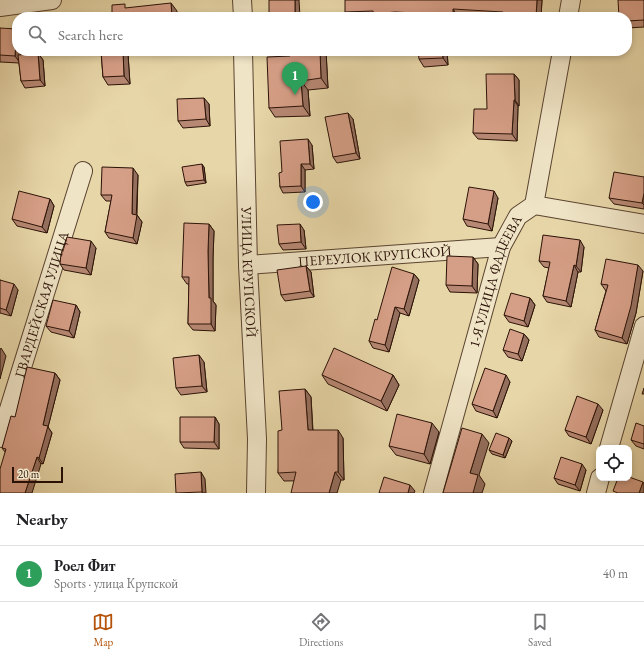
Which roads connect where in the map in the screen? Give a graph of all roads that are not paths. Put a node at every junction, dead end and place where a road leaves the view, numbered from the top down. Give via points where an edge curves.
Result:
1 (52, 0) edge
2 (242, 0) edge
3 (571, 0) edge
4 (0, 7) edge
5 (243, 12) edge
6 (569, 12) edge
7 (243, 56) edge
8 (561, 56) edge
9 (83, 171) dead end
10 (534, 205) junction
11 (644, 224) edge
12 (501, 247) junction
13 (248, 265) junction
14 (644, 326) edge
15 (0, 438) edge
16 (610, 445) edge
17 (599, 481) edge
18 (256, 493) edge
19 (433, 493) edge
20 (596, 493) edge

1 - 4 street
2 - 5 street
3 - 6 street
7 - 13 street, УЛИЦА КРУПСКОЙ
8 - 10 street, 1-Я УЛИЦА ФАДЕЕВА
9 - 15 street, ГВАРДЕЙСКАЯ УЛИЦА
10 - 11 street
10 - 12 street, 1-Я УЛИЦА ФАДЕЕВА via 518,216
12 - 13 street, ПЕРЕУЛОК КРУПСКОЙ
12 - 19 street, 1-Я УЛИЦА ФАДЕЕВА
13 - 18 street, УЛИЦА КРУПСКОЙ via 257,439
14 - 16 street
17 - 20 street

